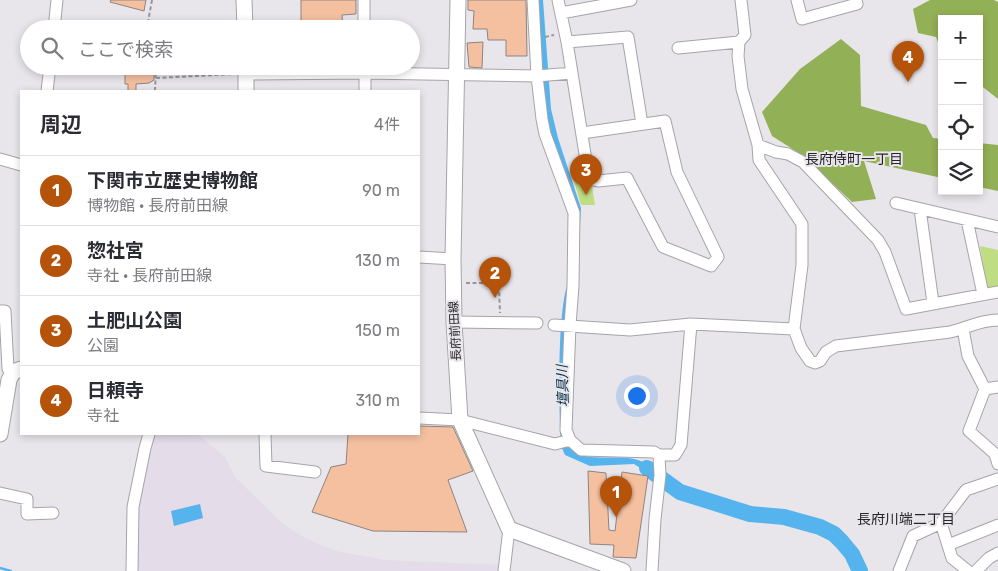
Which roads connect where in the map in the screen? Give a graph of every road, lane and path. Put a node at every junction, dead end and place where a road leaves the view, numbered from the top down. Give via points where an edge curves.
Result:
1 (57, 0) edge
2 (152, 0) edge
3 (244, 0) edge
4 (364, 0) edge
5 (458, 0) edge
6 (533, 0) edge
7 (558, 0) edge
8 (630, 0) edge
9 (741, 0) edge
10 (797, 0) edge
11 (856, 0) edge
12 (561, 12) junction
13 (55, 20) edge
14 (148, 20) edge
15 (245, 20) edge
16 (364, 20) edge
17 (567, 42) junction
18 (739, 42) junction
19 (678, 48) dead end
20 (420, 72) edge
21 (572, 73) junction
22 (457, 74) junction
23 (49, 75) edge
24 (190, 75) edge
25 (246, 75) edge
26 (365, 75) edge
27 (542, 76) junction
28 (156, 78) joint
29 (47, 90) edge
30 (155, 90) edge
31 (246, 90) edge
32 (365, 90) edge
33 (642, 124) junction
34 (582, 133) junction
35 (758, 145) junction
36 (0, 159) edge
37 (20, 165) edge
38 (896, 203) dead end
39 (920, 209) junction
40 (967, 220) junction
41 (998, 227) edge
42 (420, 257) edge
43 (453, 259) junction
44 (454, 284) junction
45 (998, 292) edge
46 (982, 294) junction
47 (933, 303) junction
48 (0, 311) edge
49 (998, 320) edge
50 (454, 322) junction
51 (501, 322) junction
52 (537, 323) dead end
53 (691, 324) junction
54 (563, 325) junction
55 (794, 329) junction
56 (963, 329) junction
57 (10, 369) edge
58 (998, 387) edge
59 (985, 390) junction
60 (420, 418) edge
61 (460, 420) junction
62 (0, 434) edge
63 (150, 435) edge
64 (265, 435) edge
65 (570, 440) junction
66 (659, 455) junction
67 (997, 457) edge
68 (315, 472) dead end
69 (998, 479) edge
70 (0, 493) edge
71 (53, 513) dead end
72 (941, 523) junction
73 (998, 525) edge
74 (509, 530) junction
75 (948, 545) junction
76 (998, 553) edge
77 (132, 571) edge
78 (504, 571) edge
79 (623, 571) edge
80 (652, 571) edge
81 (899, 571) edge
82 (968, 571) edge
83 (976, 571) edge

1 - 13 street
2 - 14 path
3 - 15 main road
4 - 16 street
5 - 22 main road, 長府前田線
6 - 27 street
7 - 12 street
8 - 12 street
9 - 18 street via 745,35
10 - 11 street via 802,19 857,4
12 - 17 street
17 - 21 street
17 - 33 street via 628,38
18 - 19 street
18 - 35 street via 742,89
20 - 22 street
21 - 27 street
21 - 34 street
22 - 27 street
22 - 43 main road, 長府前田線
23 - 29 street
24 - 28 path
25 - 31 main road
26 - 32 street
27 - 54 street via 545,134 574,213 573,280
28 - 30 path
33 - 34 street
33 - 34 street via 665,121 677,172 718,257 711,266 663,247 627,178 589,179
35 - 47 street via 803,162 878,240 906,309
35 - 55 street via 759,160 802,224 802,265
36 - 37 street
38 - 39 street
39 - 40 street
39 - 47 street
40 - 41 street
40 - 46 street
42 - 43 street
43 - 44 main road, 長府前田線
44 - 50 main road, 長府前田線
44 - 51 path via 488,283 499,287
45 - 46 street
46 - 47 street
48 - 57 street via 5,311
49 - 56 street
50 - 51 street
50 - 61 main road, 長府前田線
51 - 52 street
53 - 54 street via 630,330
53 - 55 street
53 - 66 street via 681,445 675,455
54 - 65 street via 566,430
55 - 56 street via 801,348 815,363 836,346
56 - 59 street via 968,356
57 - 62 main road
58 - 59 street
59 - 67 street via 969,431
60 - 61 street
61 - 65 street via 554,444
61 - 74 main road, 長府前田線
63 - 77 street via 133,507
64 - 68 street via 266,466
65 - 66 street via 582,450 654,452
66 - 80 street
69 - 72 street via 966,490
70 - 71 street via 28,499 27,514
72 - 75 street
72 - 81 street via 913,536
73 - 75 street
74 - 78 street
74 - 79 main road
75 - 82 street via 952,558
76 - 83 street

